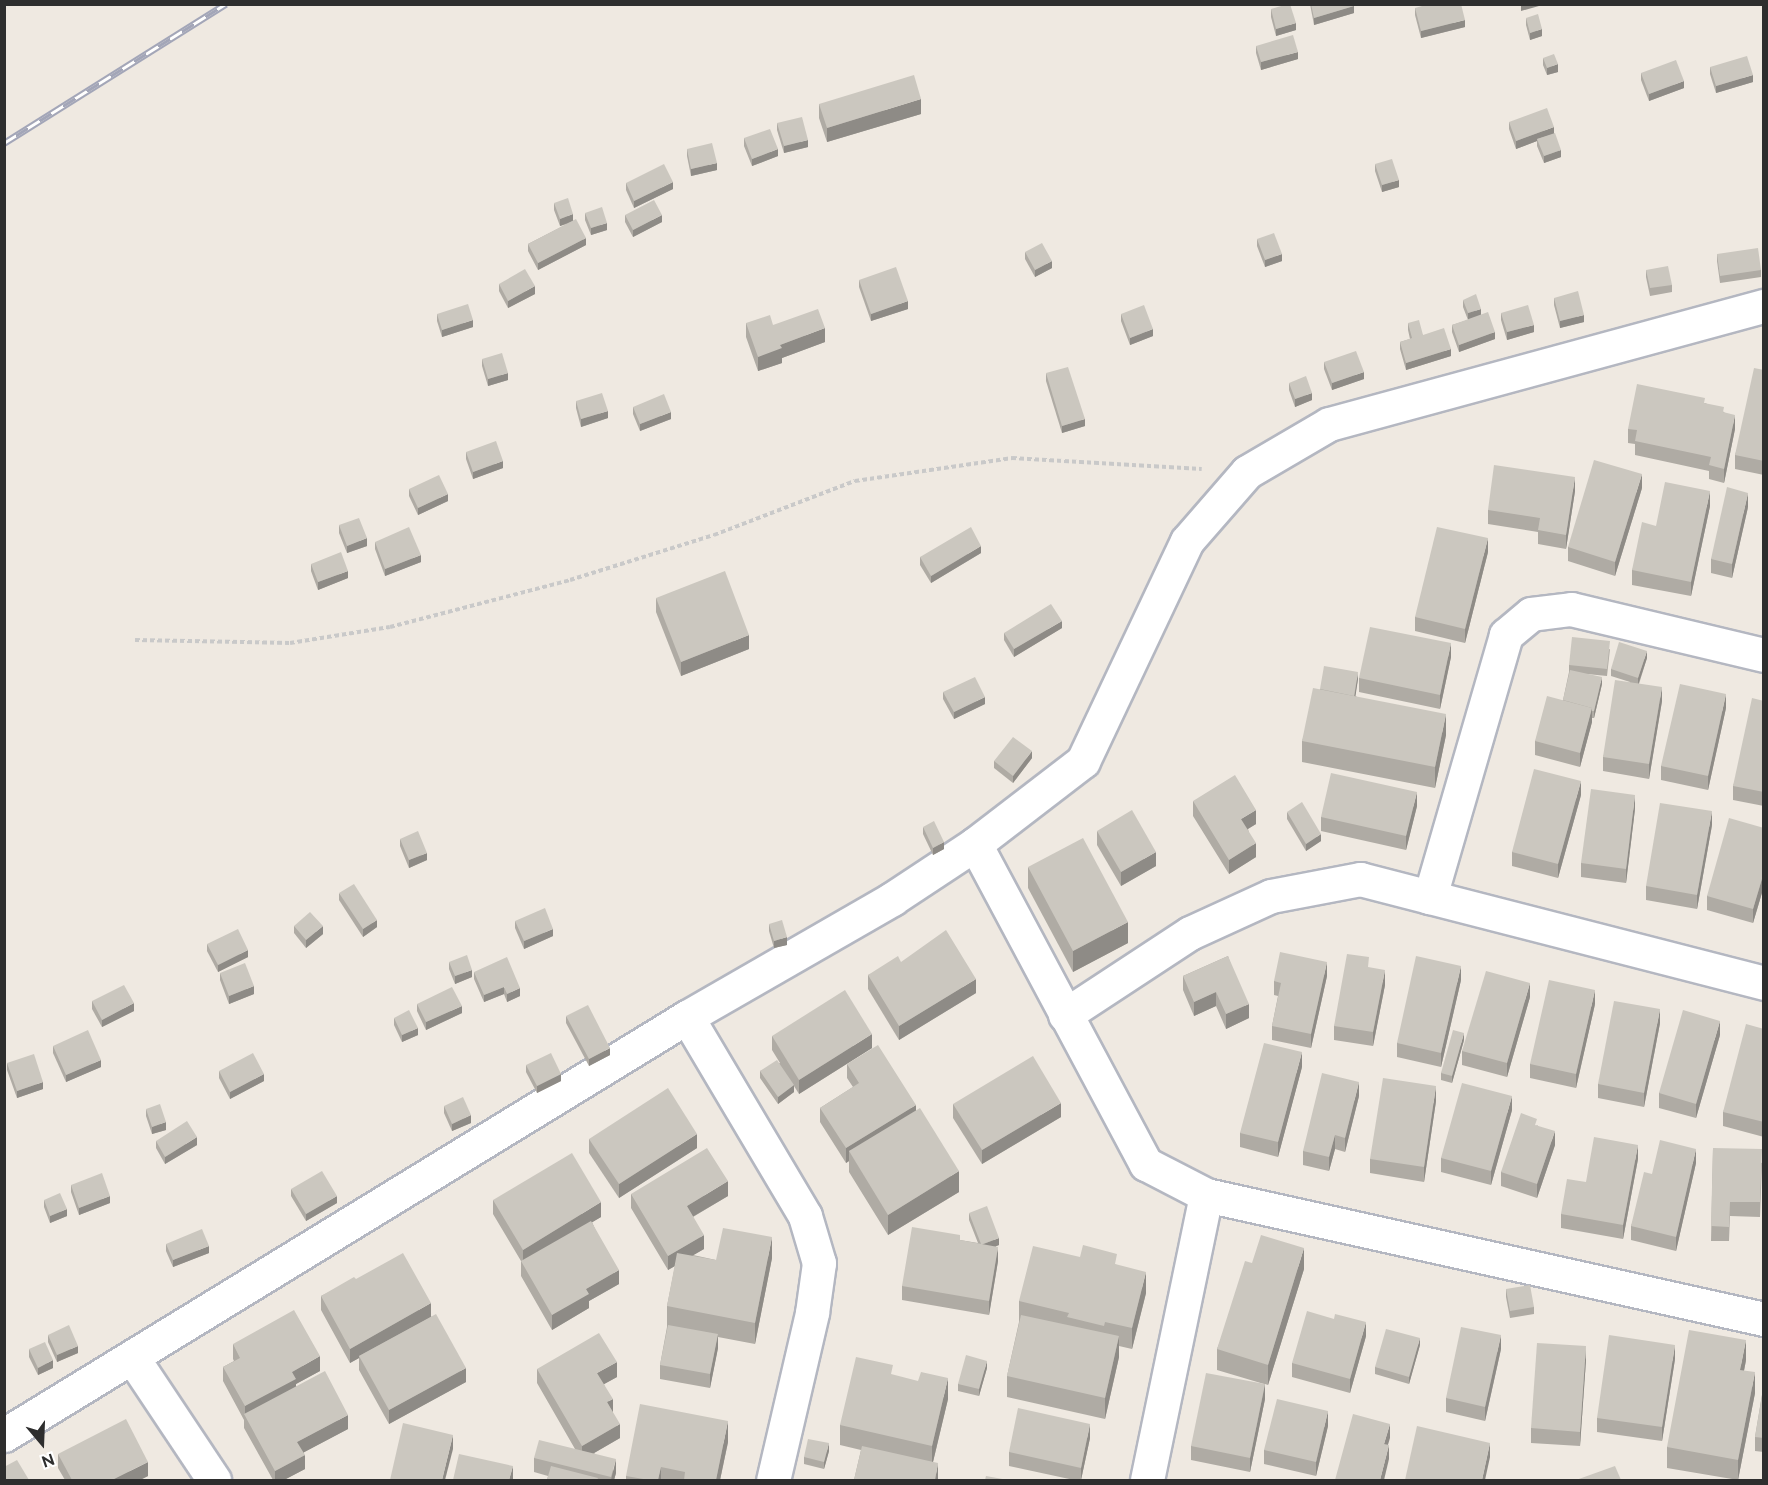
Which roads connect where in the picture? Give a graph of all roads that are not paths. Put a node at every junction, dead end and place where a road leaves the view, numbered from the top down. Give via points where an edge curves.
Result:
1 (1764, 306) edge
2 (1764, 655) edge
3 (975, 843) junction
4 (1430, 897) junction
5 (1764, 983) edge
6 (1065, 1015) junction
7 (687, 1017) junction
8 (1206, 1195) junction
9 (1764, 1319) edge
10 (132, 1357) junction
11 (4, 1435) edge
12 (214, 1480) edge
13 (773, 1480) edge
14 (1147, 1480) edge

1 - 3 street via 1329,424 1247,472 1188,541 1083,760
2 - 4 street via 1571,609 1531,614 1506,635
3 - 6 street
3 - 7 street via 892,898
4 - 5 street
4 - 6 street via 1360,879 1272,896 1190,933
6 - 8 street via 1146,1164
7 - 10 street
7 - 13 street via 805,1216 819,1263 812,1313
8 - 9 street
8 - 14 street
10 - 11 street
10 - 12 street

